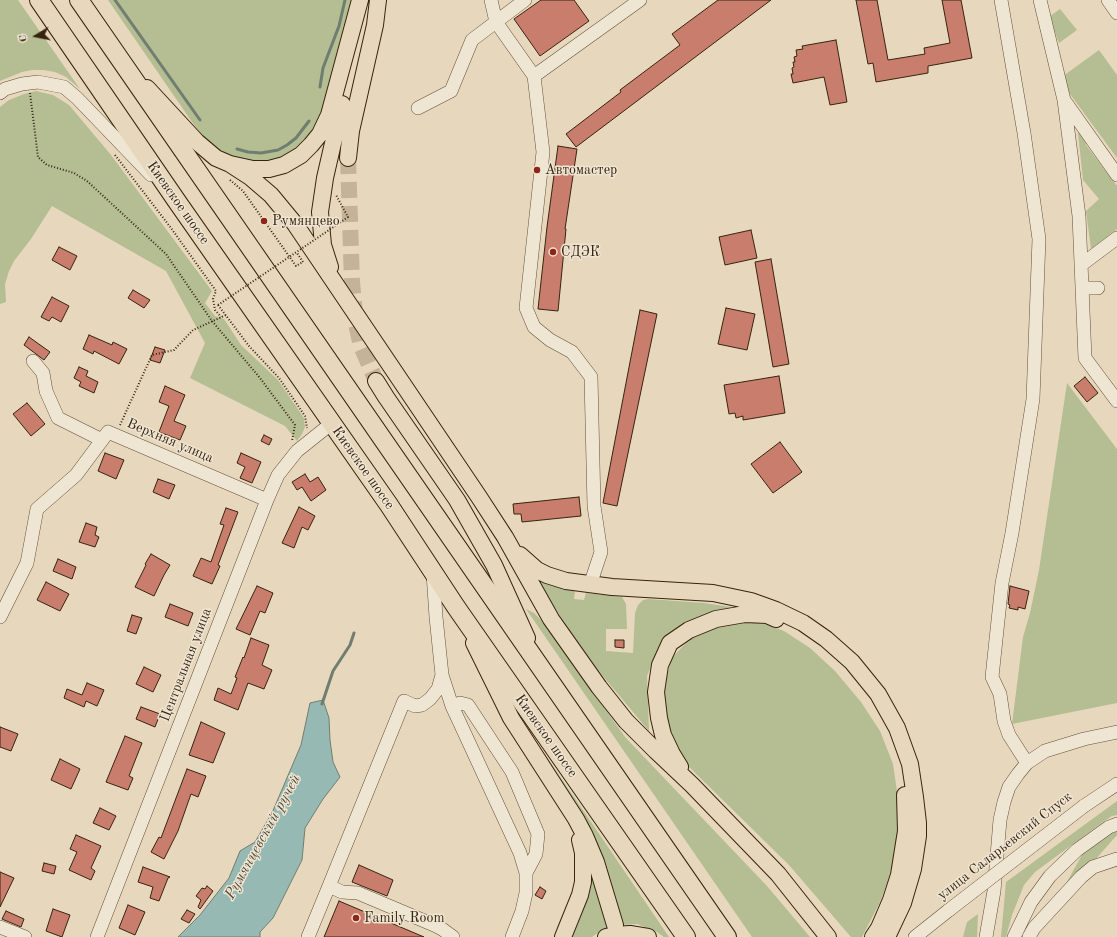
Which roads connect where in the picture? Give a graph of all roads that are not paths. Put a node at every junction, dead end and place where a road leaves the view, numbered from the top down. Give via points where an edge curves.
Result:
1 (39, 0) edge
2 (79, 0) edge
3 (360, 0) edge
4 (368, 0) edge
5 (378, 0) edge
6 (491, 0) edge
7 (525, 0) edge
8 (640, 0) edge
9 (1001, 0) edge
10 (1040, 0) edge
11 (1108, 0) edge
12 (1117, 13) edge
13 (496, 22) junction
14 (122, 62) junction
15 (534, 76) junction
16 (0, 93) edge
17 (1064, 100) junction
18 (418, 108) dead end
19 (348, 158) tunnel mouth
20 (229, 171) junction
21 (1117, 175) edge
22 (176, 200) junction
23 (1117, 238) edge
24 (1081, 264) junction
25 (338, 287) junction
26 (1082, 288) junction
27 (1098, 288) dead end
28 (33, 361) dead end
29 (376, 381) tunnel mouth
30 (1115, 395) edge
31 (332, 423) junction
32 (102, 440) junction
33 (267, 500) junction
34 (505, 537) junction
35 (433, 572) junction
36 (590, 585) junction
37 (456, 607) junction
38 (0, 617) edge
39 (537, 662) junction
40 (442, 675) junction
41 (452, 706) junction
42 (1117, 732) edge
43 (1027, 763) junction
44 (1117, 784) edge
45 (692, 785) junction
46 (564, 801) junction
47 (1117, 824) edge
48 (1117, 858) edge
49 (526, 873) junction
50 (329, 886) junction
51 (994, 891) junction
52 (0, 927) edge
53 (610, 931) edge
54 (26, 937) edge
55 (97, 937) edge
56 (308, 937) edge
57 (453, 937) edge
58 (512, 937) edge
59 (563, 937) edge
60 (648, 937) edge
61 (686, 937) edge
62 (727, 937) edge
63 (828, 937) edge
64 (873, 937) edge
65 (887, 937) edge
66 (915, 937) edge
67 (986, 937) edge
68 (995, 937) edge
69 (1014, 937) edge
70 (1028, 937) edge

1 - 22 highway, Киевское шоссе
2 - 14 highway
3 - 20 main road via 331,109 316,140 301,155 276,167
4 - 25 main road via 325,178 320,212 323,244
5 - 19 main road via 351,131
6 - 13 street
7 - 13 street
8 - 15 street
9 - 43 street via 1039,239 1033,399 1002,583 992,677 1000,694 1009,735
10 - 17 street
11 - 12 street
13 - 15 street
13 - 18 street via 472,40 451,91
14 - 20 main road via 197,142
14 - 39 highway
15 - 36 street via 543,152 526,308 534,327 550,340 572,352 591,377 594,506 601,552
16 - 22 street via 22,84 38,82 64,87
17 - 21 street
17 - 24 street via 1079,216
20 - 25 main road via 250,178 271,195 295,224
22 - 31 highway, Киевское шоссе
23 - 24 street
24 - 26 street
25 - 34 main road
26 - 27 street
26 - 30 street via 1085,358
28 - 32 street via 44,373 46,391 58,418
29 - 39 main road via 457,500 490,559
31 - 33 street, Центральная улица via 297,451 278,475
31 - 35 highway, Киевское шоссе
32 - 33 street, Верхняя улица via 108,432
32 - 38 street via 76,475 37,509 27,563
33 - 55 street, Центральная улица
34 - 36 main road via 537,570 556,578
34 - 45 main road via 551,619 599,687 626,720
35 - 37 highway, Киевское шоссе
35 - 40 street
36 - 65 main road via 699,592 751,601 803,623 835,646 860,671 884,703 901,737 910,764 917,812 918,836 911,880
37 - 46 main road via 511,718
37 - 61 highway, Киевское шоссе
39 - 62 highway
40 - 41 street
40 - 50 street via 438,690 422,705 415,706 404,702
41 - 49 street via 520,853
41 - 49 street via 460,703 468,705 512,772 538,834 536,854
42 - 43 street via 1044,751
43 - 51 street via 1009,787 1004,802
44 - 66 street, улица Саларьевский Спуск, bridge via 1084,806
45 - 63 main road via 778,874
45 - 64 main road via 672,754 663,735 659,718 656,692 660,665 670,643 689,630 716,620 745,614 767,615 785,622 804,631 822,645 864,689 883,718 896,746 904,783 906,831 901,863 891,900
46 - 53 main road via 586,836 596,862
46 - 59 main road via 579,837 584,868 580,895
47 - 69 street via 1109,826 1077,850 1050,876 1031,902
48 - 70 street via 1093,867 1081,877
49 - 58 street via 526,893
50 - 56 street
50 - 57 street via 342,892 358,893 434,925
51 - 67 street
51 - 68 street
52 - 54 street
53 - 60 main road via 614,935

